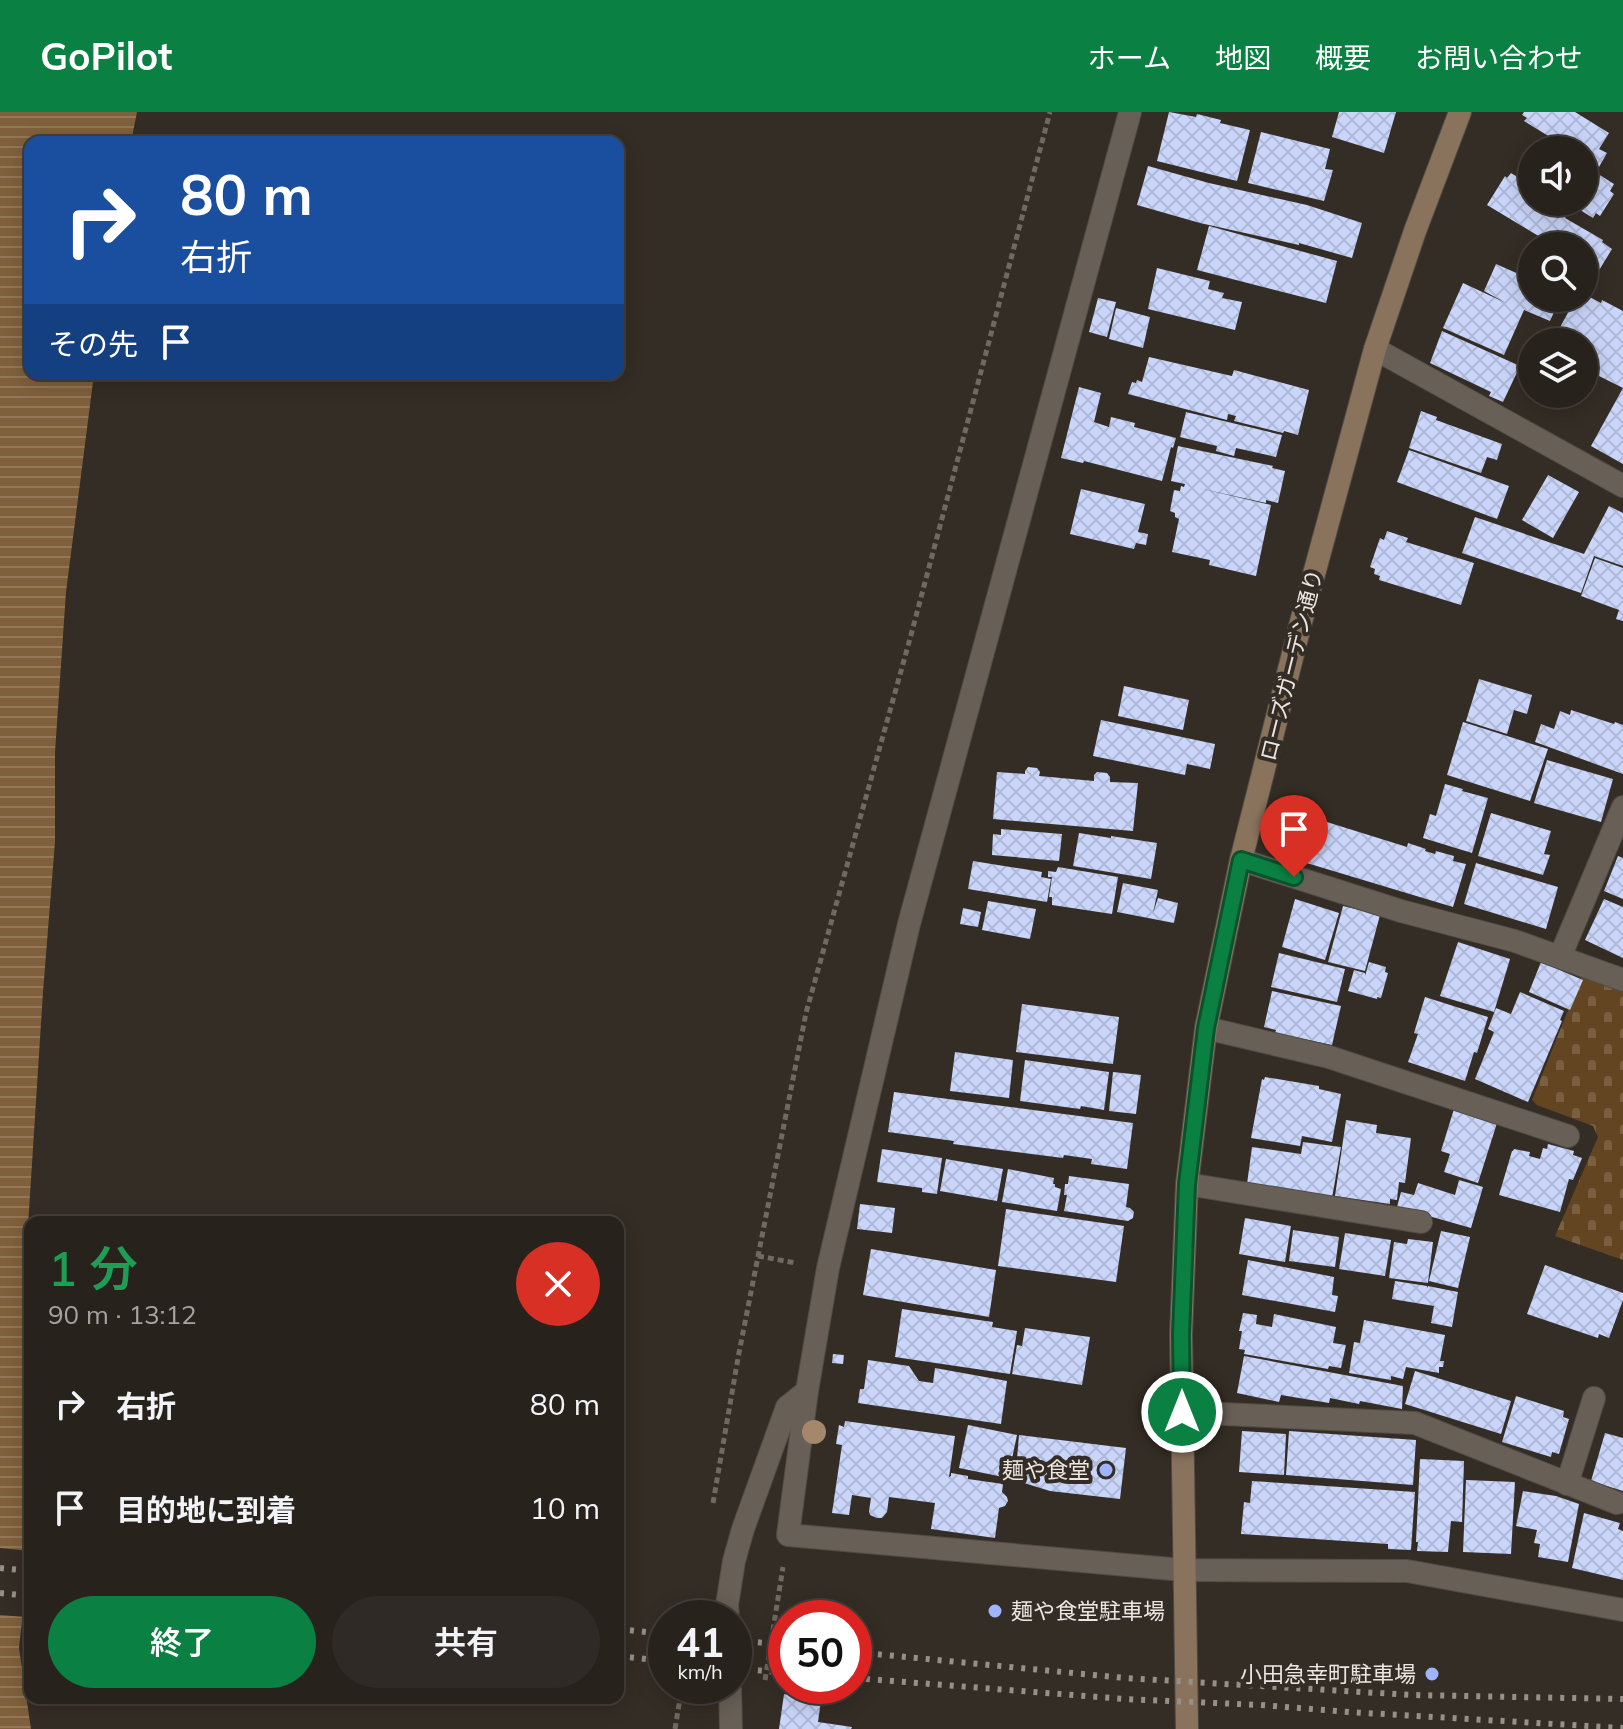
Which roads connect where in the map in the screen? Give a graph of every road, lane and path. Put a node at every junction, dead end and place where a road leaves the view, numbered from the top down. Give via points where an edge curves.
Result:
1 (1050, 112) edge
2 (1130, 112) edge
3 (1460, 112) edge
4 (1375, 349) junction
5 (1623, 486) edge
6 (1623, 807) edge
7 (1241, 860) junction
8 (1560, 957) junction
9 (1623, 980) edge
10 (1206, 1028) junction
11 (1568, 1136) dead end
12 (1187, 1184) junction
13 (1421, 1222) dead end
14 (807, 1391) junction
15 (1599, 1404) dead end
16 (1182, 1412) junction
17 (1567, 1484) junction
18 (1617, 1503) dead end
19 (712, 1511) dead end
20 (788, 1535) junction
21 (1183, 1570) junction
22 (728, 1600) edge
23 (1623, 1610) edge
24 (765, 1681) dead end
25 (679, 1704) edge
26 (730, 1704) edge
27 (675, 1729) edge
28 (731, 1729) edge
29 (1187, 1729) edge

1 - 19 path via 806,1013
2 - 14 street via 909,924 828,1268
3 - 4 main road, ローズガーデン通り
4 - 5 street
4 - 7 main road, ローズガーデン通り
6 - 8 street
7 - 8 street
7 - 10 main road, ローズガーデン通り
8 - 9 street
10 - 11 street via 1329,1057
10 - 12 main road, ローズガーデン通り
12 - 13 street
12 - 16 main road, ローズガーデン通り
14 - 20 street
14 - 22 street via 787,1407 743,1529
15 - 17 street
16 - 17 street via 1415,1423
16 - 21 main road, ローズガーデン通り
17 - 18 street
20 - 21 street
20 - 24 path
21 - 23 street via 1407,1571
21 - 29 main road, ローズガーデン通り
25 - 27 path
26 - 28 street

